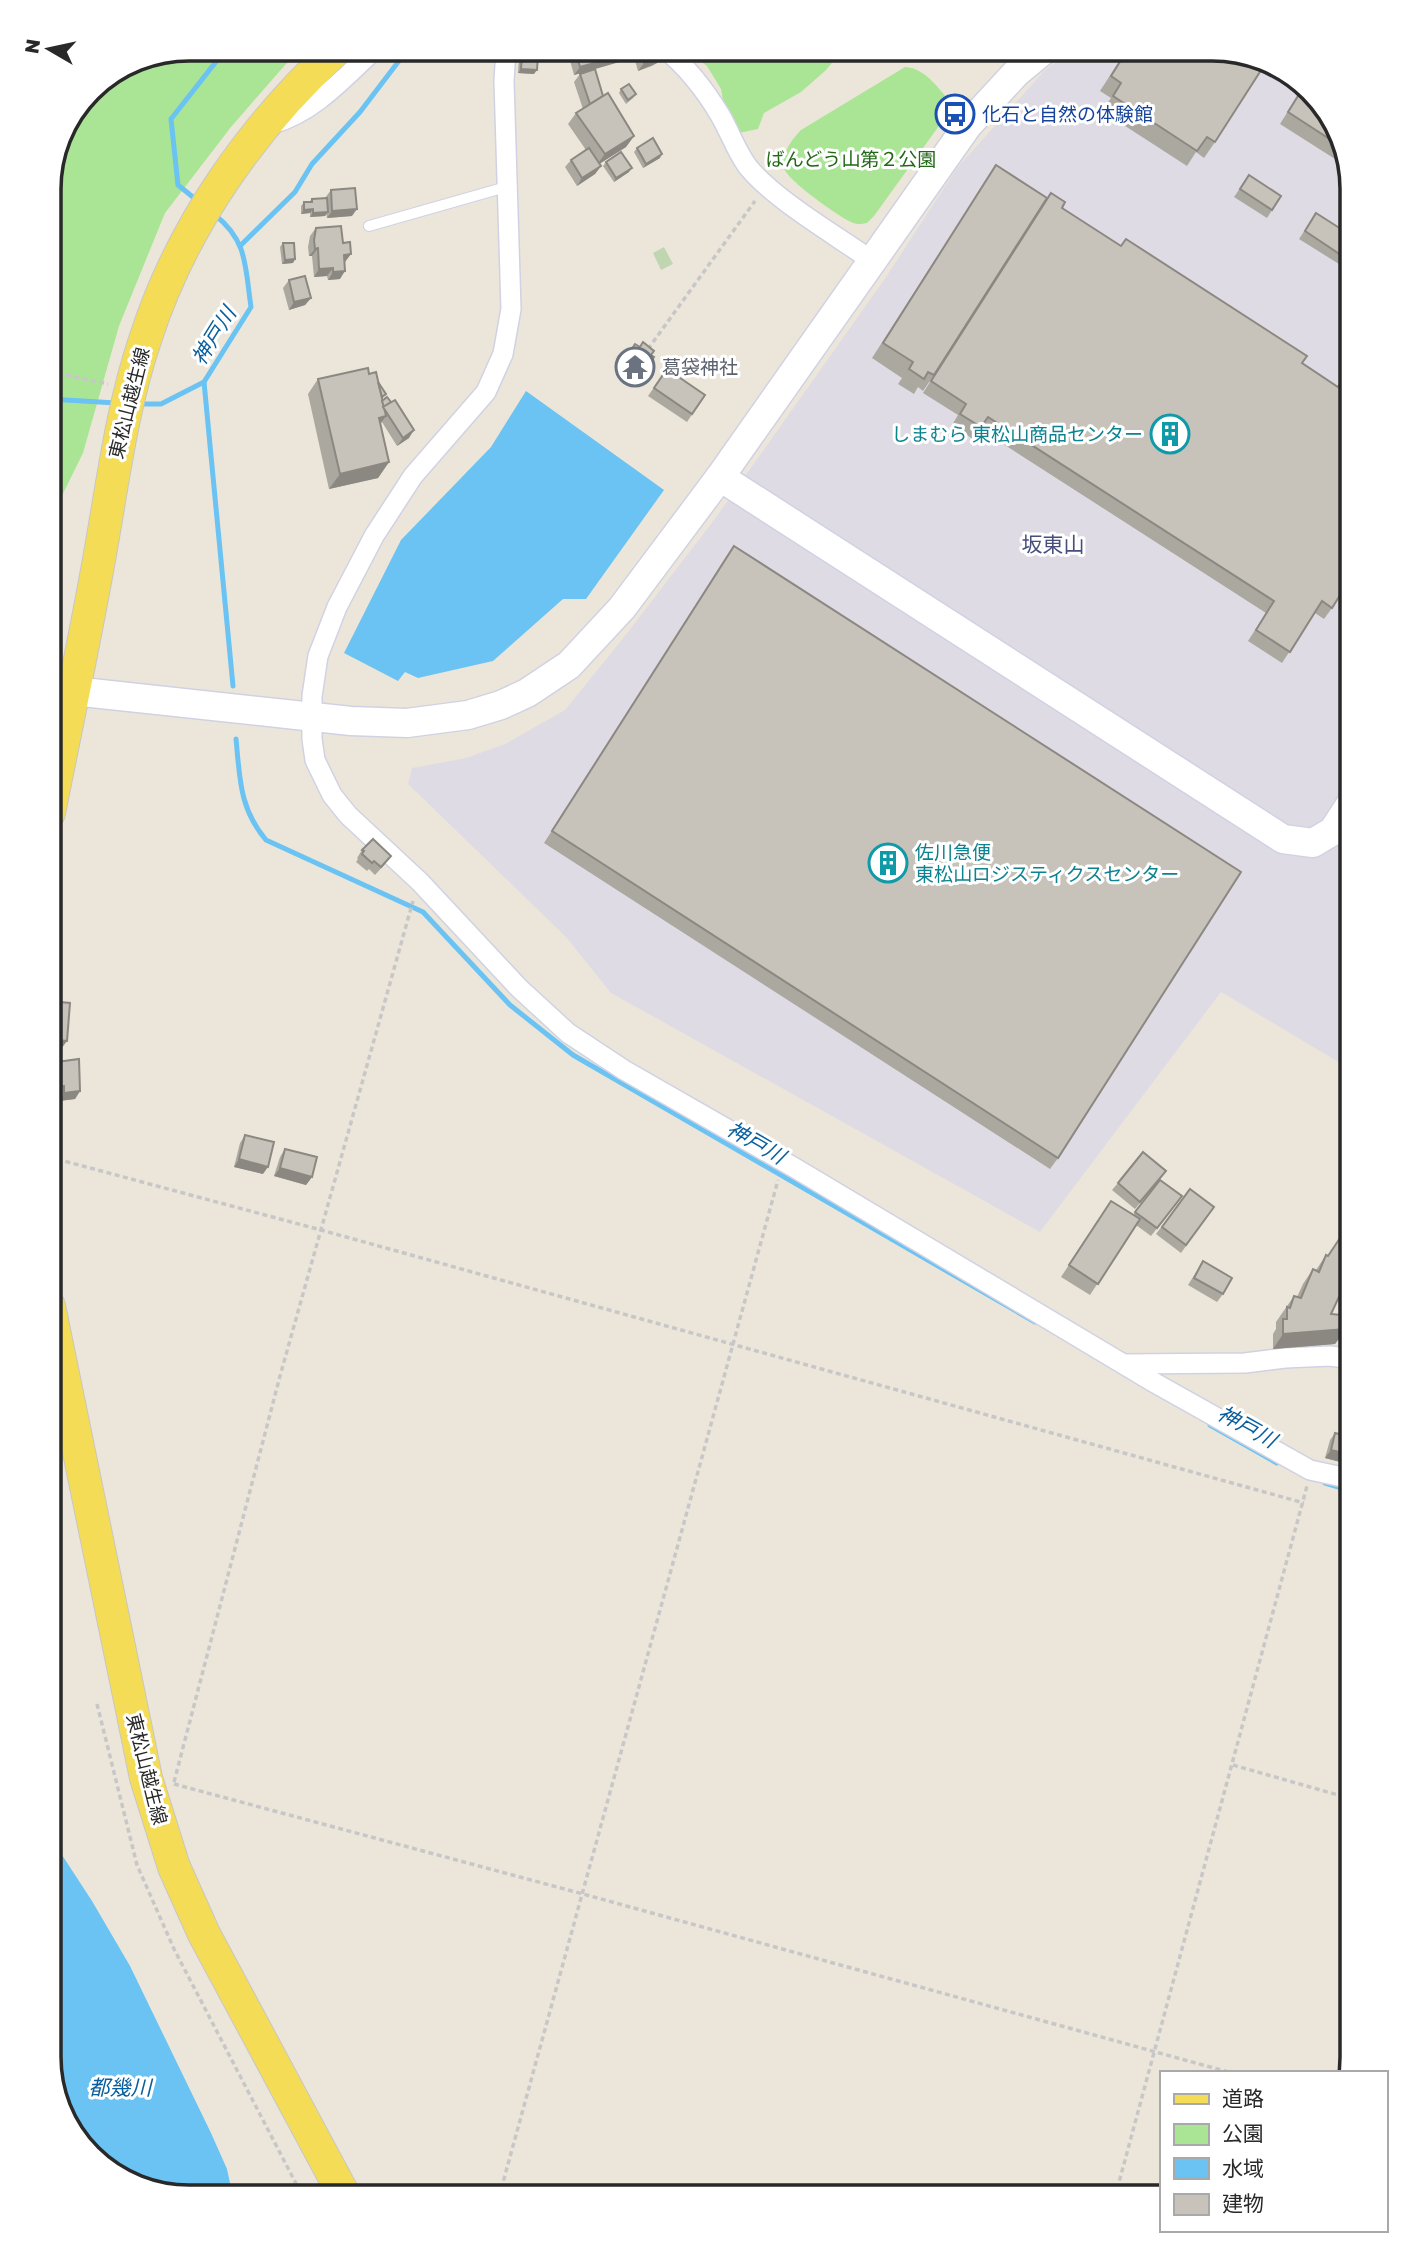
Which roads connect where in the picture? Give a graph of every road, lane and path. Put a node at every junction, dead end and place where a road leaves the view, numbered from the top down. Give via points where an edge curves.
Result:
1 (324, 62) edge
2 (361, 62) edge
3 (505, 62) edge
4 (678, 62) edge
5 (1030, 62) edge
6 (262, 127) junction
7 (767, 185) junction
8 (506, 187) junction
9 (369, 226) dead end
10 (872, 261) junction
11 (648, 349) edge
12 (62, 374) edge
13 (130, 390) junction
14 (720, 477) junction
15 (73, 691) junction
16 (311, 717) junction
17 (62, 748) edge
18 (1340, 820) edge
19 (420, 882) junction
20 (61, 1160) edge
21 (783, 1161) junction
22 (321, 1230) junction
23 (732, 1344) junction
24 (1340, 1357) edge
25 (61, 1359) edge
26 (1123, 1364) junction
27 (1310, 1470) junction
28 (1340, 1476) edge
29 (1304, 1503) junction
30 (1233, 1765) junction
31 (160, 1781) junction
32 (1340, 1795) edge
33 (583, 1894) junction
34 (1156, 2053) junction
35 (1224, 2071) edge
36 (338, 2184) edge
37 (503, 2184) edge
38 (1118, 2185) edge

1 - 6 main road, 東松山越生線
2 - 6 street via 308,106 284,121
3 - 8 street
4 - 7 street via 720,115 748,167
5 - 10 street via 968,125
6 - 13 main road, 東松山越生線 via 184,246 146,335
7 - 10 street
7 - 11 path
8 - 9 lane
8 - 16 street via 511,309 503,354 486,392 413,476 337,607 318,656
10 - 14 street
12 - 13 path
13 - 15 main road, 東松山越生線
14 - 16 street via 622,608 569,664 527,693 468,715 437,720 407,723
14 - 18 street via 1283,839 1313,843 1333,831
15 - 16 street
15 - 17 main road, 東松山越生線
16 - 19 street via 315,760 332,796
19 - 21 street via 568,1033
19 - 22 path
20 - 22 path
21 - 23 path
21 - 26 street
22 - 23 path
22 - 31 path
23 - 29 path
23 - 33 path
24 - 26 street
25 - 31 main road, 東松山越生線
26 - 27 street
27 - 28 street
27 - 29 path
29 - 30 path
30 - 32 path
30 - 34 path
31 - 33 path
31 - 36 main road, 東松山越生線 via 174,1867 204,1934
33 - 34 path
33 - 37 path
34 - 35 path
34 - 38 path

